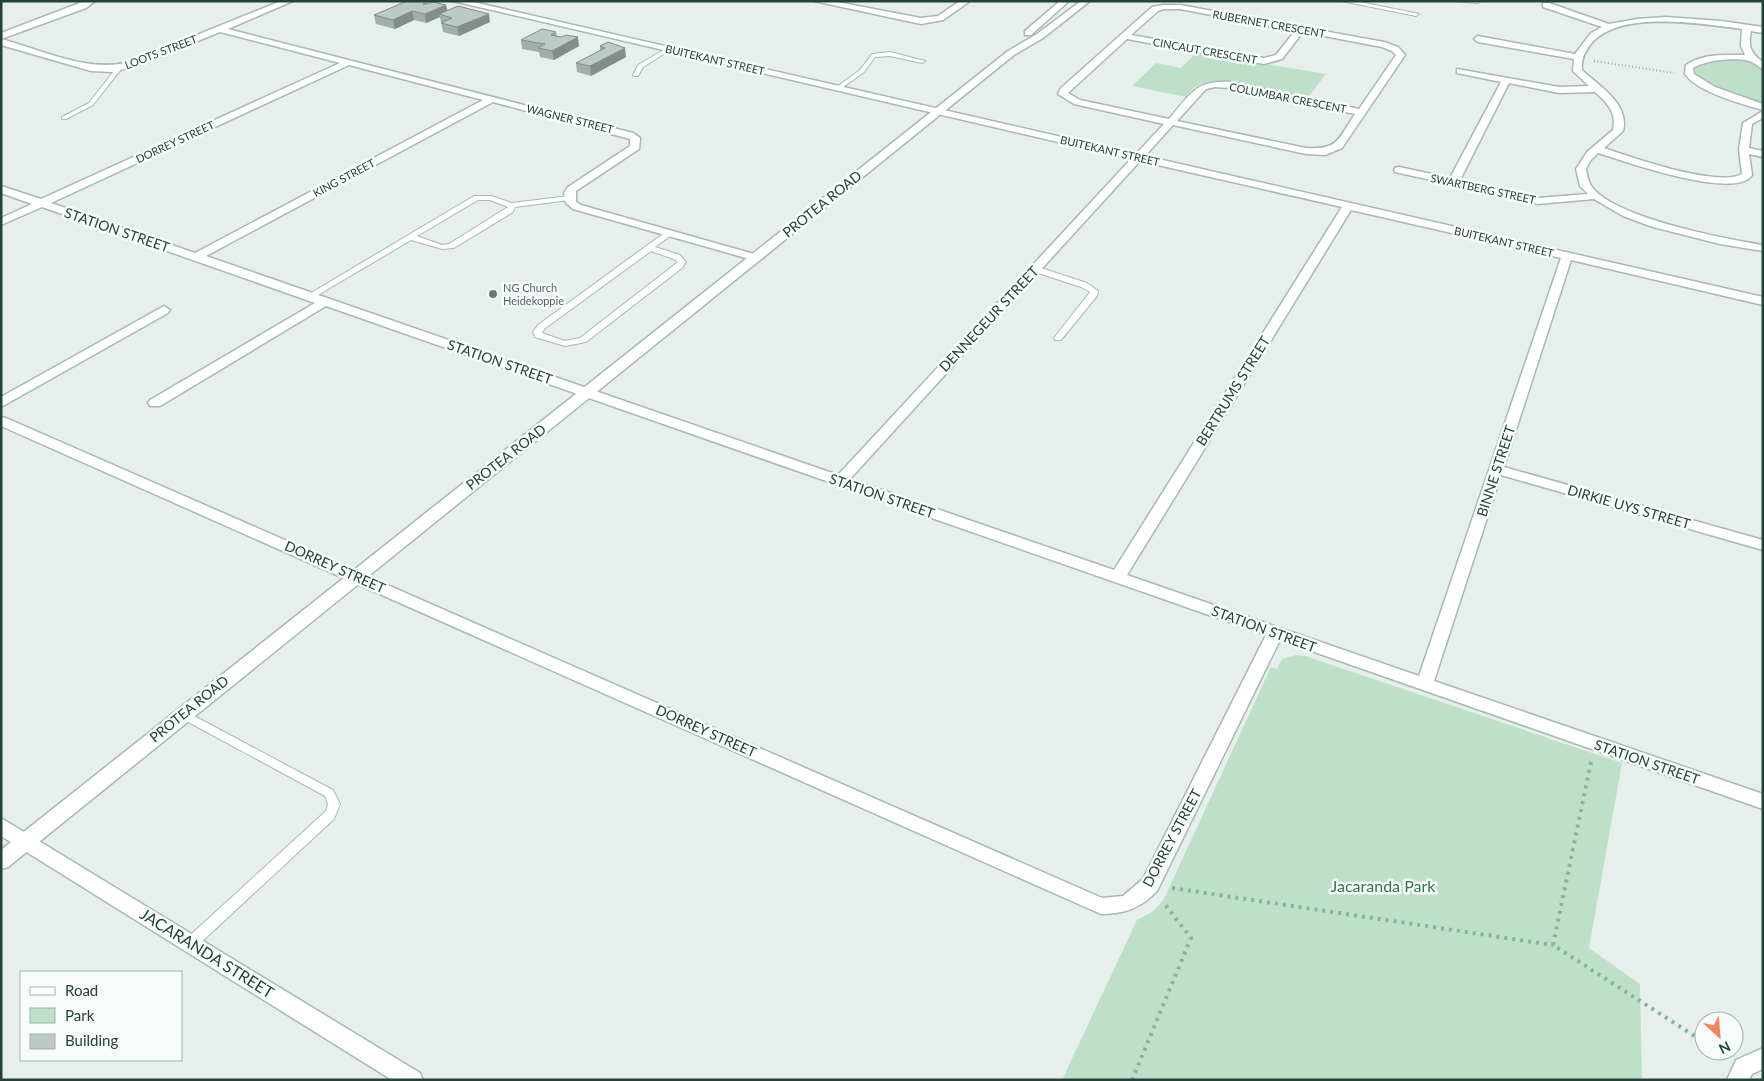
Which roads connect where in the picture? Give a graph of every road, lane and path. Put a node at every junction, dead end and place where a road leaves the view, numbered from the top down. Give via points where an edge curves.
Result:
1 (91, 1) edge
2 (289, 1) edge
3 (456, 1) edge
4 (818, 1) edge
5 (966, 1) edge
6 (1065, 1) edge
7 (1086, 1) edge
8 (1345, 1) edge
9 (1458, 1) edge
10 (1478, 1) edge
11 (1545, 6) edge
12 (1416, 14) dead end
13 (1608, 28) junction
14 (1746, 28) junction
15 (220, 29) junction
16 (1300, 30) junction
17 (1763, 30) edge
18 (1, 36) edge
19 (1126, 36) junction
20 (1478, 39) dead end
21 (1, 42) edge
22 (669, 50) junction
23 (1011, 54) junction
24 (1578, 58) junction
25 (1750, 58) junction
26 (922, 61) dead end
27 (349, 62) junction
28 (1763, 66) edge
29 (119, 68) junction
30 (1460, 71) dead end
31 (636, 75) dead end
32 (1690, 75) junction
33 (1506, 80) junction
34 (837, 89) junction
35 (1597, 89) junction
36 (492, 99) junction
37 (1763, 107) edge
38 (938, 111) junction
39 (1360, 112) junction
40 (1763, 114) edge
41 (64, 118) dead end
42 (1170, 121) junction
43 (1597, 150) junction
44 (1744, 150) junction
45 (1763, 154) edge
46 (1138, 158) junction
47 (1399, 170) dead end
48 (1454, 182) junction
49 (1, 189) edge
50 (1597, 196) junction
51 (569, 198) junction
52 (42, 203) junction
53 (511, 205) junction
54 (1348, 206) junction
55 (1, 222) edge
56 (670, 233) junction
57 (410, 237) junction
58 (650, 248) junction
59 (1763, 248) edge
60 (1567, 256) junction
61 (196, 257) junction
62 (757, 258) junction
63 (1035, 269) junction
64 (310, 296) junction
65 (325, 302) junction
66 (1763, 302) edge
67 (164, 310) dead end
68 (1058, 338) dead end
69 (588, 392) junction
70 (1, 403) edge
71 (155, 404) dead end
72 (1, 421) edge
73 (1496, 469) junction
74 (840, 481) junction
75 (1763, 545) edge
76 (356, 576) junction
77 (1118, 576) junction
78 (1275, 633) junction
79 (1424, 685) junction
80 (183, 714) junction
81 (1595, 744) junction
82 (1763, 802) edge
83 (1, 826) edge
84 (25, 841) junction
85 (1, 861) edge
86 (1150, 885) junction
87 (191, 943) junction
88 (1553, 945) junction
89 (1694, 1036) edge
90 (1763, 1058) edge
91 (412, 1080) edge
92 (1132, 1080) edge
93 (1738, 1080) edge

1 - 18 street
2 - 15 street, LOOTS STREET
3 - 22 street, BUITEKANT STREET
4 - 5 street via 921,21 940,18
6 - 23 street, PROTEA ROAD via 1028,33
7 - 23 street, PROTEA ROAD
8 - 12 lane
9 - 10 lane
11 - 13 street
13 - 14 street via 1668,20
13 - 24 street via 1588,38
14 - 17 street
14 - 25 street via 1744,42
15 - 27 street, WAGNER STREET
15 - 29 street, LOOTS STREET
16 - 19 street, RUBERNET CRESCENT via 1168,6 1155,9
16 - 19 street, CINCAUT CRESCENT via 1278,57 1264,61
16 - 39 street, RUBERNET CRESCENT via 1384,45 1400,53
19 - 42 street, RUBERNET CRESCENT via 1064,90 1064,94 1077,102
20 - 24 street
21 - 29 street, LOOTS STREET via 91,68
22 - 31 lane via 640,66
22 - 34 street, BUITEKANT STREET
23 - 38 street, PROTEA ROAD
24 - 32 path
24 - 35 street via 1578,71
25 - 28 street
25 - 32 street via 1720,58 1695,63 1689,67
26 - 34 lane via 890,54 874,55 862,71
27 - 36 street, WAGNER STREET
27 - 52 street, DORREY STREET
29 - 41 lane via 91,104
30 - 33 street
32 - 37 street via 1708,88
33 - 35 street via 1558,90
33 - 48 street
34 - 38 street, BUITEKANT STREET
35 - 43 street via 1617,109 1620,127
36 - 51 street, WAGNER STREET via 635,138 631,151 572,189
36 - 61 street, KING STREET
38 - 46 street, BUITEKANT STREET
38 - 62 street, PROTEA ROAD
39 - 42 street, COLUMBAR CRESCENT via 1215,84 1200,90
39 - 42 street, RUBERNET CRESCENT via 1338,146 1325,152
40 - 44 street via 1748,123
42 - 46 street, COLUMBAR CRESCENT
43 - 44 street via 1701,179 1724,182 1738,181 1746,176
43 - 50 street via 1583,163 1581,174
44 - 45 street
46 - 54 street, BUITEKANT STREET
46 - 63 street, DENNEGEUR STREET
47 - 48 street, SWARTBERG STREET
48 - 50 street, SWARTBERG STREET via 1538,201
49 - 52 street, STATION STREET
50 - 59 street via 1624,212 1670,229
51 - 53 lane
51 - 56 street via 577,207
52 - 55 street, DORREY STREET
52 - 61 street, STATION STREET
53 - 57 lane via 491,198 477,198
53 - 57 lane via 510,210 451,246 442,247
54 - 60 street, BUITEKANT STREET
54 - 77 street, BERTRUMS STREET
56 - 58 lane
56 - 62 street
57 - 64 lane
58 - 58 lane via 677,257 682,262 680,266 583,340 565,344 538,335 541,327
60 - 66 street, BUITEKANT STREET
60 - 73 street, BINNE STREET
61 - 64 street, STATION STREET
62 - 69 street, PROTEA ROAD
63 - 68 lane via 1094,291
63 - 74 street, DENNEGEUR STREET
64 - 65 street, STATION STREET
65 - 69 street, STATION STREET
65 - 71 street
67 - 70 street
69 - 74 street, STATION STREET
69 - 76 street, PROTEA ROAD
72 - 76 street, DORREY STREET
73 - 75 street, DIRKIE UYS STREET
73 - 79 street, BINNE STREET
74 - 77 street, STATION STREET
76 - 80 street, PROTEA ROAD
76 - 86 street, DORREY STREET via 1101,906 1120,906 1137,899
77 - 78 street, STATION STREET
78 - 79 street, STATION STREET
78 - 86 street, DORREY STREET
79 - 81 street, STATION STREET
80 - 84 street, PROTEA ROAD
80 - 87 lane via 329,793 334,801 330,815
81 - 82 street, STATION STREET
81 - 88 path
83 - 84 street, JACARANDA STREET
84 - 85 street, PROTEA ROAD
84 - 87 street, JACARANDA STREET
86 - 88 path
86 - 92 path via 1191,938
87 - 91 street, JACARANDA STREET
88 - 89 path
90 - 93 street via 1744,1067

